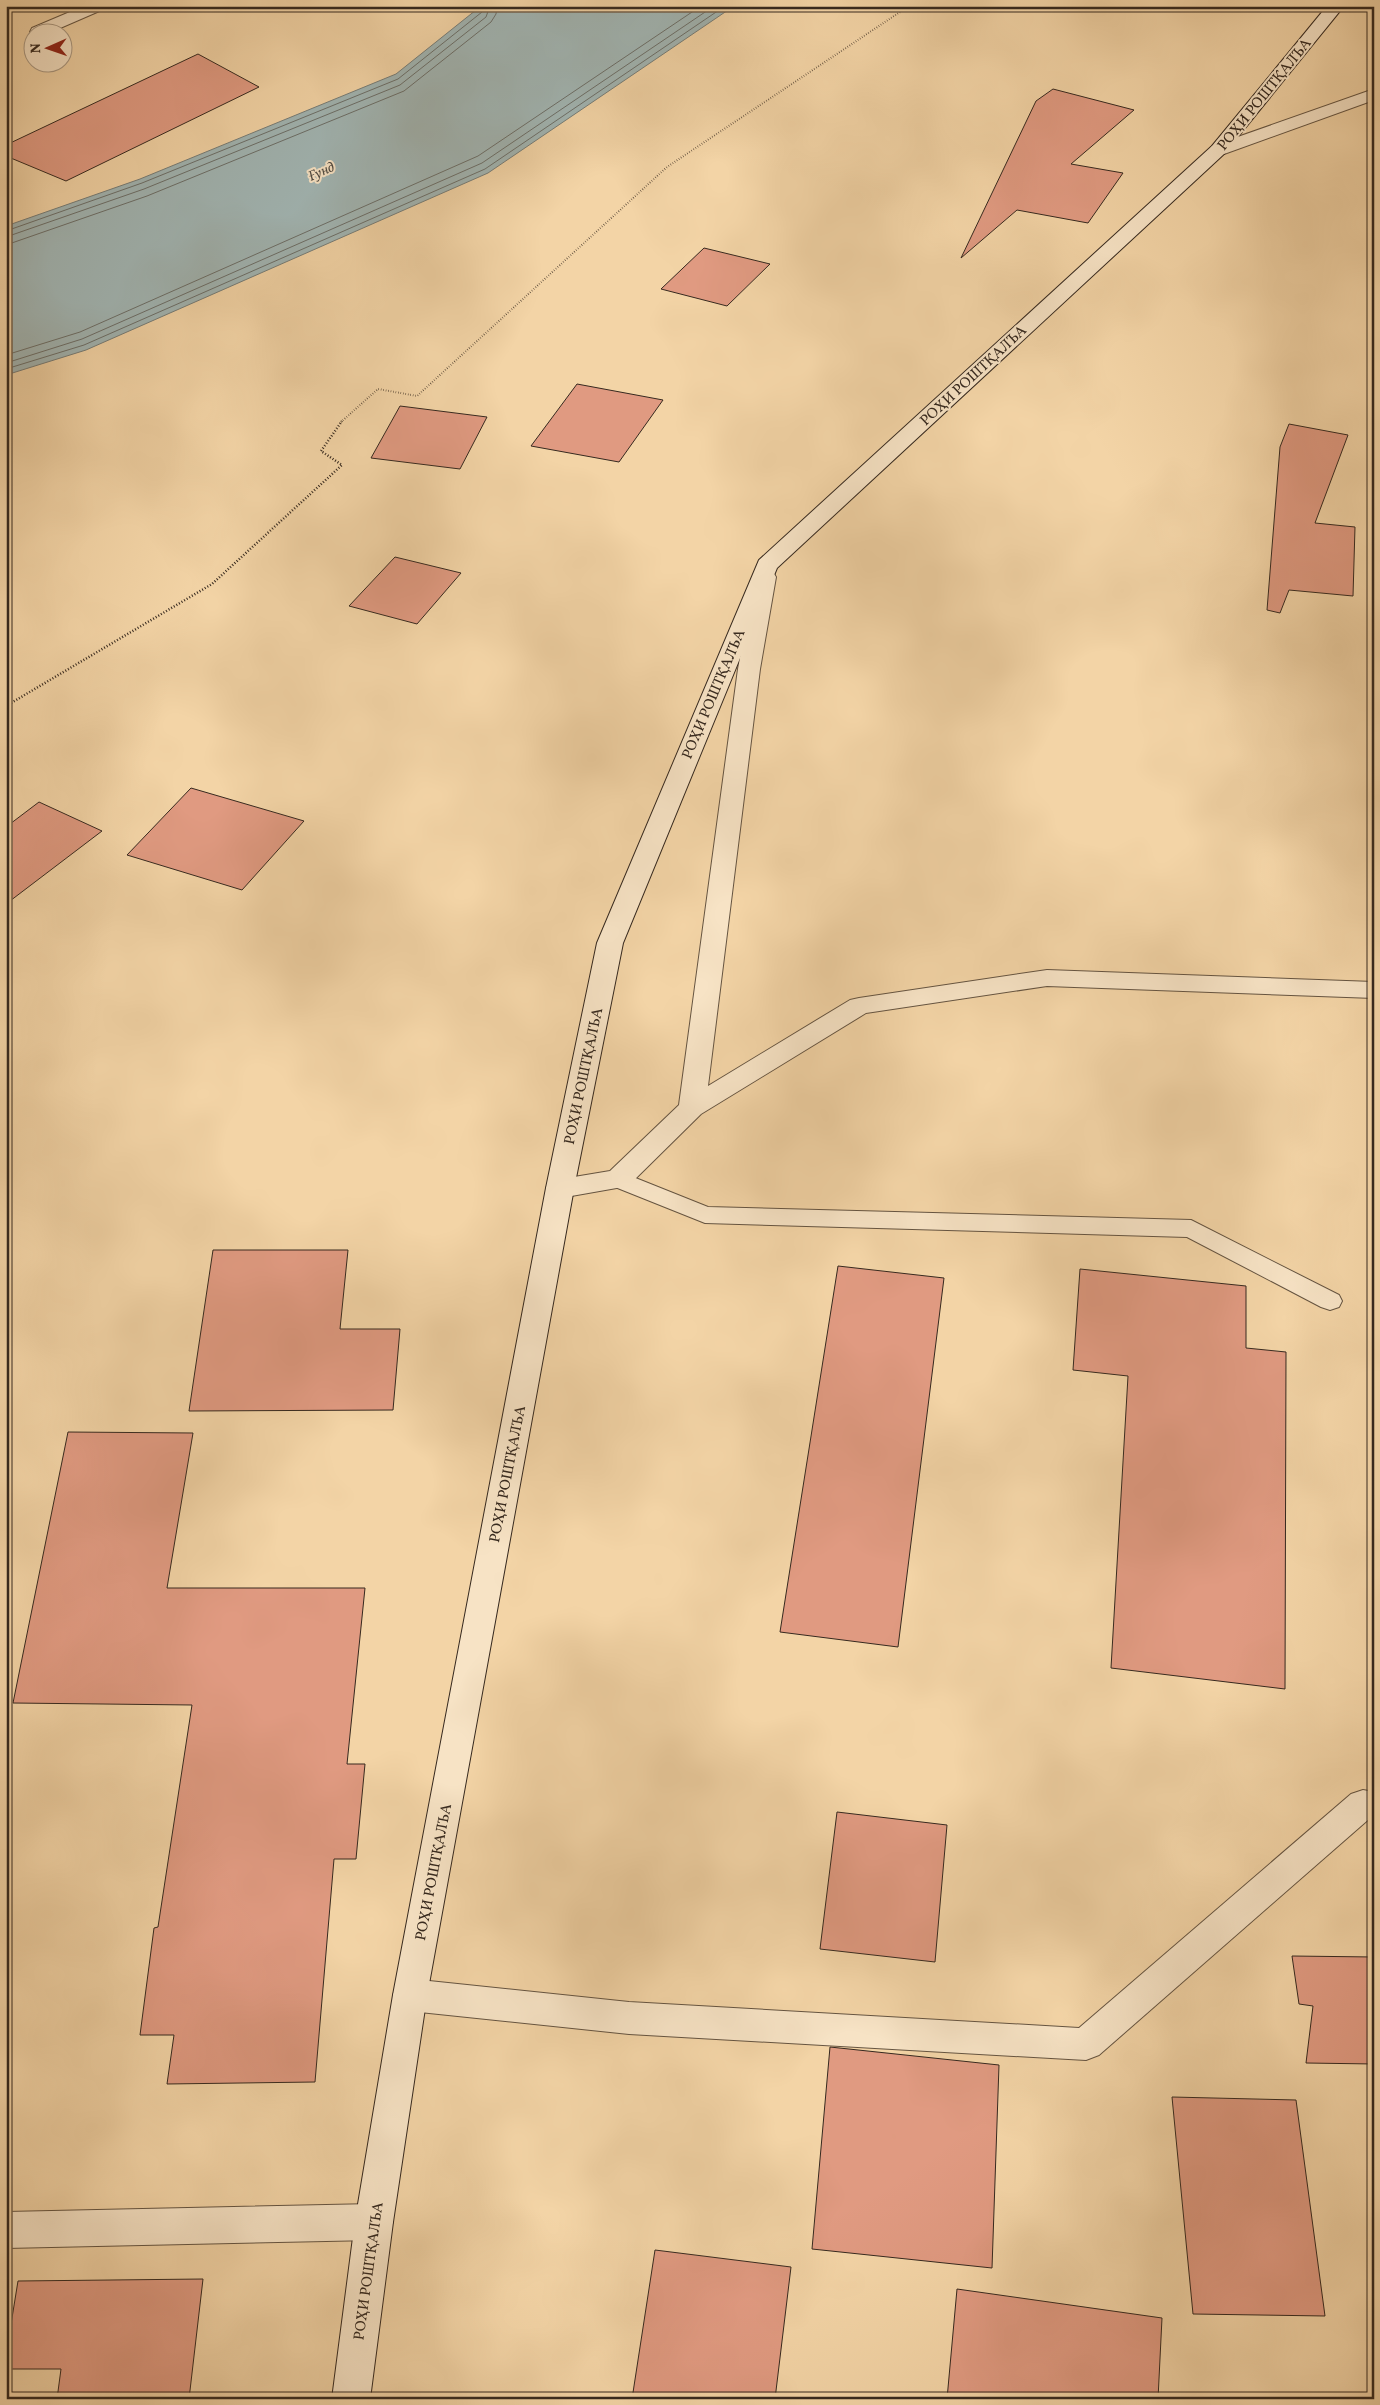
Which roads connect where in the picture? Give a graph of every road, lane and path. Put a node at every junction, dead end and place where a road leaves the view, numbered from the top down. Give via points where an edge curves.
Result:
1 (98, 6) edge
2 (910, 6) edge
3 (1336, 6) edge
4 (61, 22) edge
5 (1374, 94) edge
6 (1218, 150) junction
7 (767, 565) junction
8 (6, 706) edge
9 (1374, 990) edge
10 (692, 1108) junction
11 (618, 1179) junction
12 (560, 1188) junction
13 (1330, 1301) dead end
14 (1374, 1806) edge
15 (410, 1995) junction
16 (374, 2222) junction
17 (6, 2230) edge
18 (351, 2399) edge

1 - 4 main road
2 - 8 path via 666,167 418,396 378,389 354,408 334,427 321,451 342,465 212,584
3 - 6 main road, РОҲИ РОШТҚАЛЪА
5 - 6 main road
6 - 7 main road, РОҲИ РОШТҚАЛЪА
7 - 10 main road via 749,669
7 - 12 main road, РОҲИ РОШТҚАЛЪА via 610,943
9 - 10 main road via 1047,978 859,1006
10 - 11 main road
11 - 12 main road
11 - 13 lane via 705,1215 1191,1229
12 - 15 main road, РОҲИ РОШТҚАЛЪА
14 - 15 main road via 1362,1804 1086,2044 629,2018
15 - 16 main road, РОҲИ РОШТҚАЛЪА
16 - 17 main road
16 - 18 main road, РОҲИ РОШТҚАЛЪА

